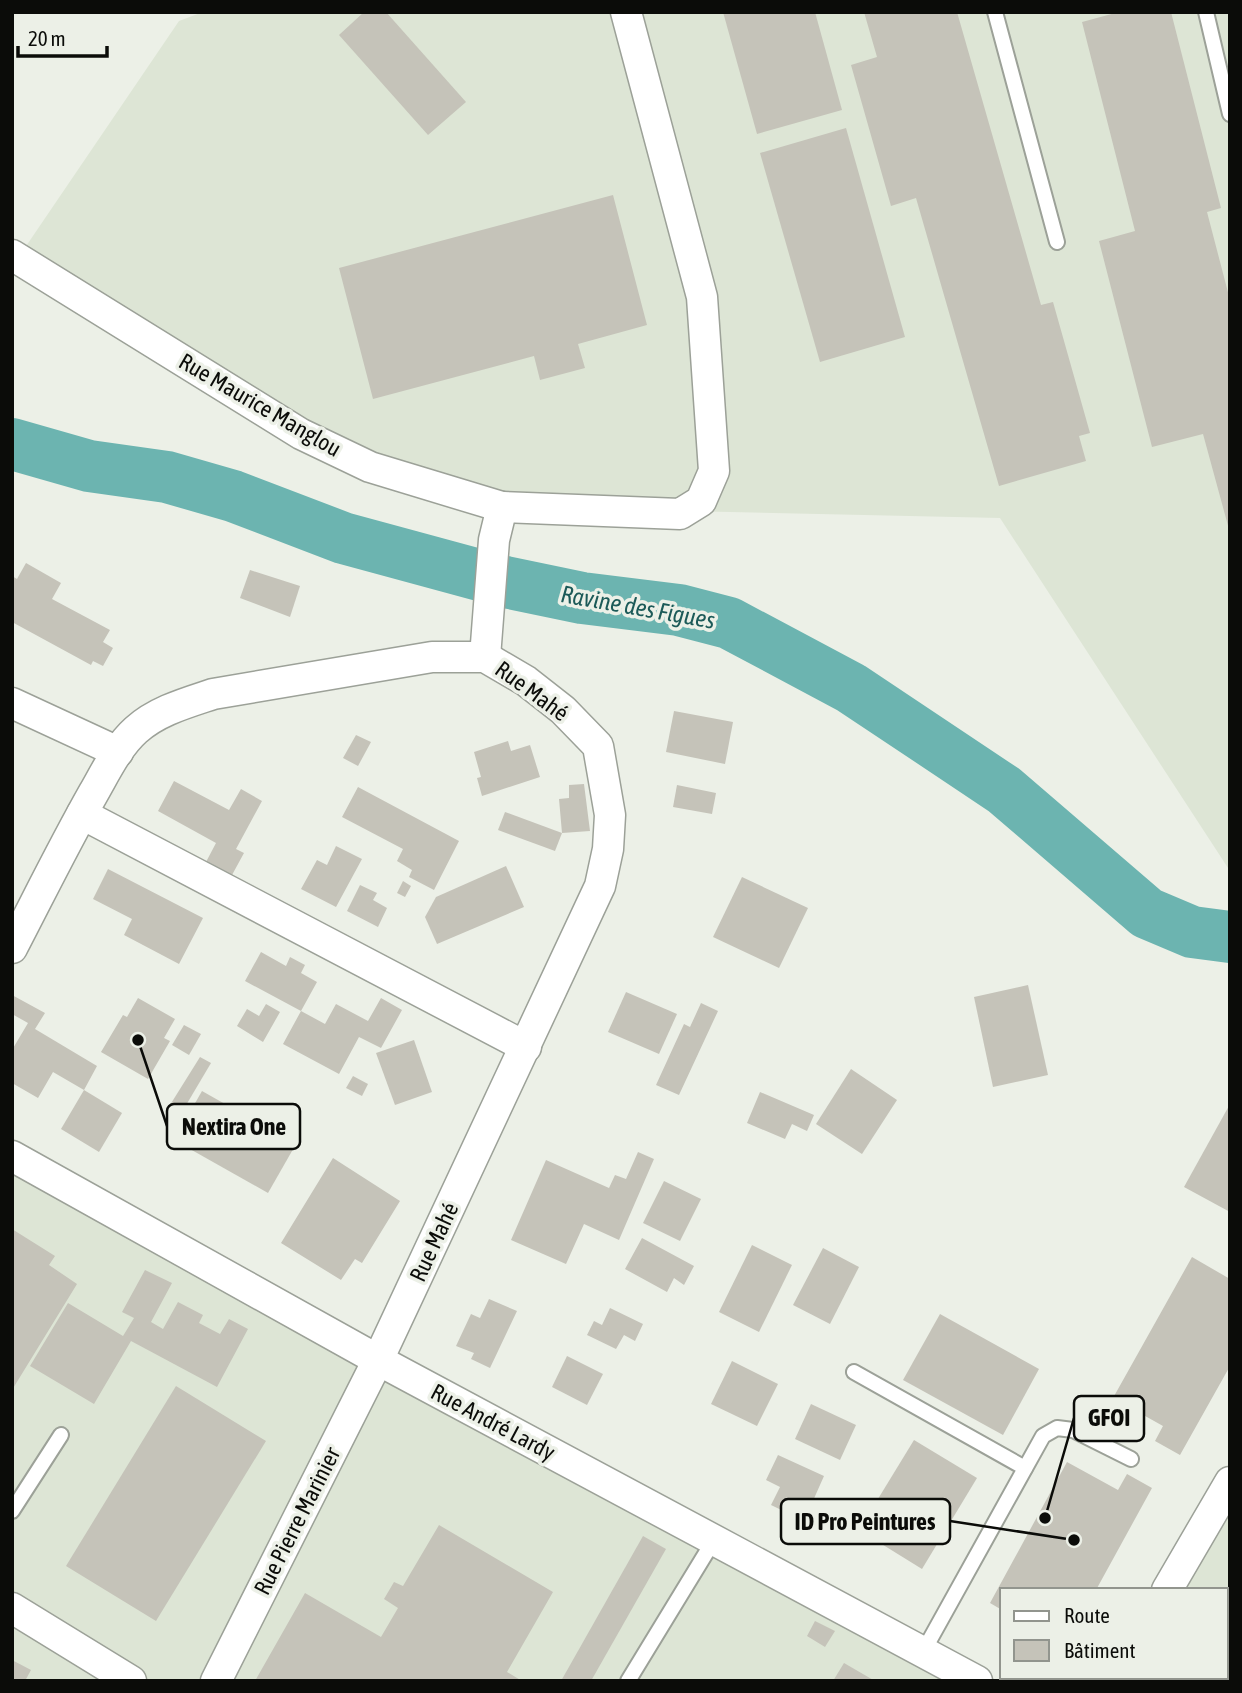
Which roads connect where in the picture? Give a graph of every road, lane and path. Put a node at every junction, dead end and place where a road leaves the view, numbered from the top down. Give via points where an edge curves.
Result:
1 (626, 12) edge
2 (995, 12) edge
3 (1206, 12) edge
4 (1230, 114) edge
5 (1057, 242) dead end
6 (12, 254) edge
7 (502, 507) junction
8 (485, 643) junction
9 (12, 703) edge
10 (118, 752) junction
11 (82, 814) junction
12 (12, 948) edge
13 (526, 1047) junction
14 (12, 1156) edge
15 (378, 1360) junction
16 (854, 1372) dead end
17 (61, 1435) dead end
18 (1131, 1459) dead end
19 (1026, 1468) junction
20 (1230, 1482) edge
21 (12, 1510) edge
22 (714, 1540) junction
23 (1168, 1588) edge
24 (12, 1608) edge
25 (923, 1651) junction
26 (131, 1681) edge
27 (216, 1681) edge
28 (628, 1681) edge
29 (977, 1681) edge

1 - 7 street, Rue Maurice Manglou via 702,297 713,471 701,501 680,514
2 - 5 lane
3 - 4 lane
6 - 7 street, Rue Maurice Manglou via 301,434 370,467
7 - 8 street via 494,540
8 - 10 street, Rue Mahé via 432,657 213,694 157,715 135,731
8 - 13 street, Rue Mahé via 598,746 610,815 600,886
9 - 10 street
10 - 11 street, Rue Mahé
11 - 12 street, Rue Mahé
11 - 13 street
13 - 15 street, Rue Mahé
14 - 15 street, Rue André Lardy
15 - 22 street, Rue André Lardy
15 - 27 street, Rue Pierre Marinier
16 - 19 lane
17 - 21 lane
18 - 19 lane via 1073,1430 1057,1428 1043,1437
19 - 25 lane
20 - 23 street
22 - 25 street, Rue André Lardy
22 - 28 lane
24 - 26 street
25 - 29 street, Rue André Lardy

